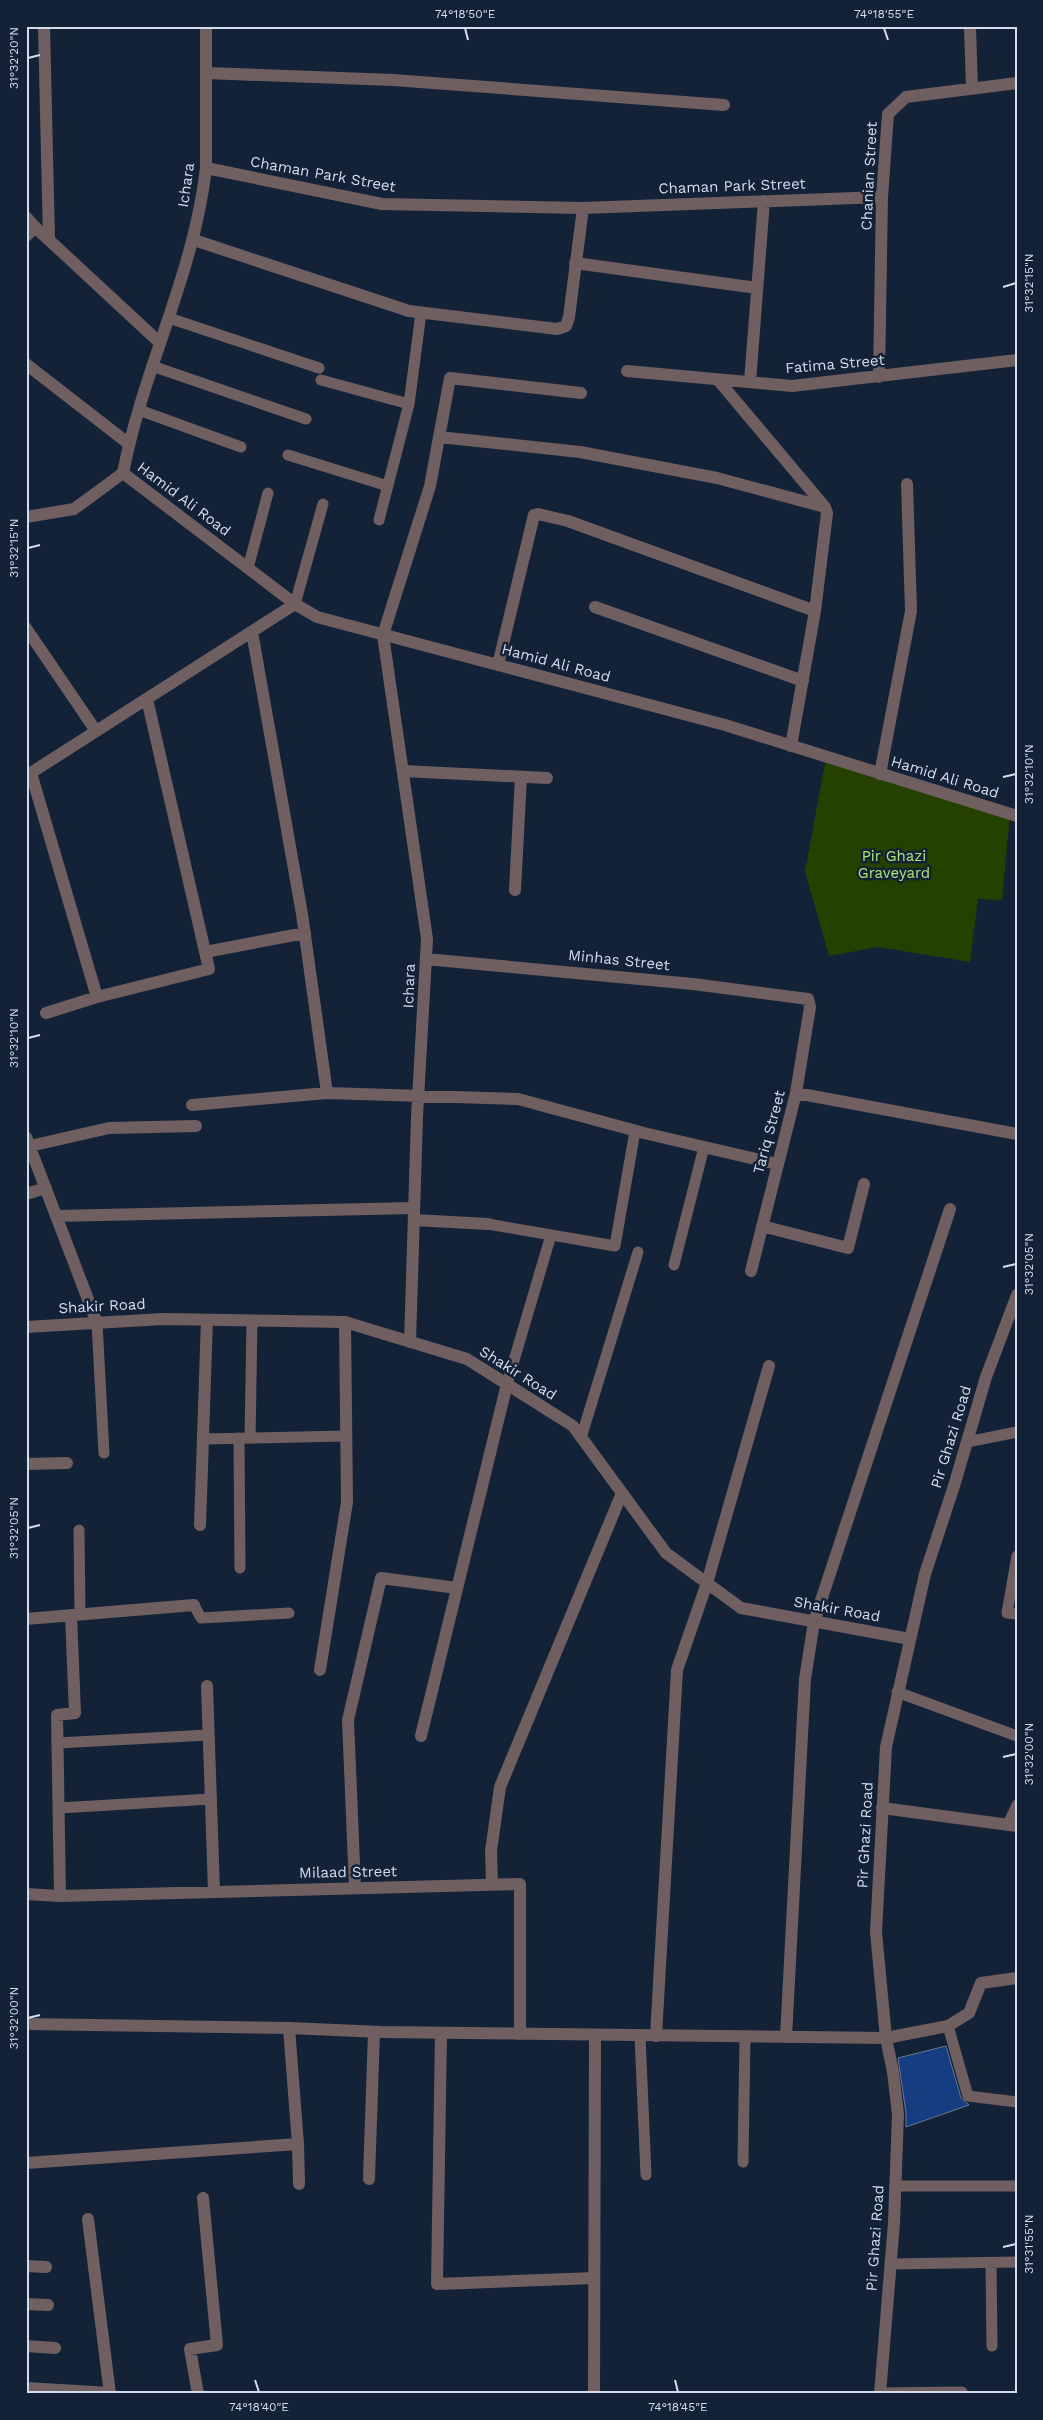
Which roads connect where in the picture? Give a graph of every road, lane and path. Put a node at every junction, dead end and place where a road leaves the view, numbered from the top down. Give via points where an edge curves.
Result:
1 (44, 26) edge
2 (206, 26) edge
3 (970, 26) edge
4 (206, 73) junction
5 (1017, 83) edge
6 (972, 89) junction
7 (724, 105) dead end
8 (206, 168) junction
9 (882, 197) junction
10 (764, 201) junction
11 (583, 208) junction
12 (26, 217) edge
13 (31, 232) edge
14 (49, 240) junction
15 (194, 240) junction
16 (575, 263) junction
17 (757, 288) junction
18 (421, 313) junction
19 (169, 318) junction
20 (159, 342) junction
21 (1017, 360) edge
22 (26, 364) edge
23 (152, 366) junction
24 (626, 371) dead end
25 (879, 376) junction
26 (718, 380) junction
27 (750, 382) junction
28 (581, 393) dead end
29 (409, 404) junction
30 (139, 410) junction
31 (306, 419) dead end
32 (439, 438) junction
33 (129, 444) junction
34 (241, 447) dead end
35 (288, 455) dead end
36 (123, 473) junction
37 (907, 484) dead end
38 (388, 486) junction
39 (268, 492) dead end
40 (323, 504) dead end
41 (825, 507) junction
42 (26, 517) edge
43 (379, 520) dead end
44 (248, 568) junction
45 (296, 604) junction
46 (596, 607) dead end
47 (815, 611) junction
48 (26, 628) edge
49 (252, 632) junction
50 (383, 635) junction
51 (498, 665) junction
52 (803, 681) junction
53 (147, 699) junction
54 (96, 731) junction
55 (791, 746) junction
56 (402, 770) junction
57 (29, 774) edge
58 (880, 774) junction
59 (521, 776) junction
60 (546, 778) dead end
61 (1017, 816) edge
62 (515, 890) dead end
63 (305, 933) junction
64 (205, 952) junction
65 (426, 959) junction
66 (97, 997) junction
67 (808, 999) joint
68 (46, 1013) dead end
69 (328, 1093) junction
70 (796, 1093) junction
71 (419, 1095) junction
72 (192, 1105) dead end
73 (196, 1126) dead end
74 (635, 1131) junction
75 (1017, 1134) edge
76 (28, 1142) edge
77 (704, 1147) junction
78 (777, 1164) junction
79 (864, 1184) dead end
80 (46, 1188) junction
81 (26, 1194) edge
82 (950, 1209) dead end
83 (414, 1214) junction
84 (56, 1216) junction
85 (488, 1224) joint
86 (762, 1226) junction
87 (551, 1235) junction
88 (638, 1252) dead end
89 (674, 1265) dead end
90 (751, 1271) dead end
91 (1017, 1295) edge
92 (207, 1320) junction
93 (252, 1321) junction
94 (345, 1322) junction
95 (97, 1323) junction
96 (26, 1327) edge
97 (410, 1342) junction
98 (769, 1366) dead end
99 (507, 1384) junction
100 (1017, 1432) edge
101 (346, 1436) junction
102 (244, 1438) junction
103 (581, 1438) junction
104 (203, 1439) junction
105 (967, 1442) junction
106 (104, 1452) dead end
107 (67, 1463) dead end
108 (26, 1464) edge
109 (622, 1493) junction
110 (200, 1525) dead end
111 (79, 1530) dead end
112 (1017, 1556) edge
113 (240, 1568) dead end
114 (707, 1584) junction
115 (457, 1588) junction
116 (194, 1605) joint
117 (289, 1613) dead end
118 (1017, 1614) edge
119 (75, 1615) junction
120 (26, 1619) edge
121 (814, 1622) junction
122 (910, 1639) junction
123 (320, 1670) dead end
124 (207, 1686) dead end
125 (897, 1692) junction
126 (208, 1735) junction
127 (421, 1736) dead end
128 (1017, 1736) edge
129 (57, 1743) junction
130 (210, 1799) junction
131 (1017, 1805) edge
132 (58, 1808) junction
133 (882, 1808) junction
134 (1012, 1825) edge
135 (492, 1884) junction
136 (355, 1888) junction
137 (214, 1892) junction
138 (26, 1894) edge
139 (60, 1896) junction
140 (1017, 1978) edge
141 (26, 2024) edge
142 (948, 2026) junction
143 (289, 2028) junction
144 (374, 2032) junction
145 (441, 2033) junction
146 (520, 2034) junction
147 (595, 2035) junction
148 (640, 2036) junction
149 (656, 2036) junction
150 (745, 2037) junction
151 (786, 2037) junction
152 (886, 2038) junction
153 (1017, 2102) edge
154 (298, 2144) junction
155 (743, 2162) dead end
156 (26, 2163) edge
157 (646, 2175) dead end
158 (369, 2179) dead end
159 (298, 2184) dead end
160 (895, 2186) junction
161 (1017, 2186) edge
162 (203, 2198) dead end
163 (88, 2219) dead end
164 (1017, 2262) edge
165 (991, 2263) junction
166 (890, 2264) junction
167 (26, 2266) edge
168 (46, 2267) dead end
169 (594, 2278) junction
170 (26, 2304) edge
171 (48, 2305) dead end
172 (26, 2346) edge
173 (992, 2346) dead end
174 (55, 2348) dead end
175 (26, 2388) edge
176 (962, 2392) dead end
177 (880, 2393) edge
178 (110, 2394) edge
179 (198, 2394) edge
180 (594, 2394) edge

1 - 14 street
2 - 4 street, Ichara
3 - 6 street
4 - 7 street via 393,80
4 - 8 street, Ichara
5 - 6 street, Chanian Street
6 - 9 street, Chanian Street via 906,98 888,114
8 - 11 street, Chaman Park Street via 382,204
8 - 15 street, Ichara
9 - 10 street, Chaman Park Street
9 - 25 street, Chanian Street
10 - 11 street, Chaman Park Street
10 - 17 street
11 - 16 street
12 - 13 street
13 - 14 street
14 - 20 street
15 - 18 street
15 - 19 street, Ichara
16 - 17 street
16 - 18 street via 569,317 566,326 557,329
17 - 27 street
18 - 29 lane
19 - 20 street, Ichara
19 - 29 lane
20 - 23 street, Ichara
21 - 25 street, Fatima Street
22 - 33 street
23 - 30 street, Ichara
23 - 31 lane
24 - 26 street, Fatima Street
25 - 27 street, Fatima Street via 792,386
26 - 27 street, Fatima Street
26 - 41 street
28 - 32 street via 450,378
29 - 38 lane
30 - 33 street, Ichara
30 - 34 lane
32 - 41 street via 580,452 717,478
32 - 50 street via 430,486
33 - 36 street, Ichara
35 - 38 lane
36 - 42 street via 74,509
36 - 44 street, Hamid Ali Road
37 - 58 street via 911,611
38 - 43 lane
39 - 44 lane
40 - 45 lane
41 - 47 street via 827,513
44 - 45 street, Hamid Ali Road
45 - 49 street
45 - 50 street, Hamid Ali Road via 317,617
46 - 52 street
47 - 51 street via 568,521 535,514
47 - 52 street
48 - 54 street
49 - 53 street
49 - 63 street
50 - 51 street, Hamid Ali Road
50 - 56 street, Ichara
51 - 55 street, Hamid Ali Road
52 - 55 street
53 - 54 street
53 - 64 street
54 - 57 street
55 - 58 street, Hamid Ali Road
56 - 59 street
56 - 65 street, Ichara via 427,939
57 - 66 street
58 - 61 street, Hamid Ali Road
59 - 60 street
59 - 62 street
63 - 64 street
63 - 69 street
64 - 66 street via 209,969
65 - 67 street, Minhas Street via 674,982
65 - 71 street, Ichara
66 - 68 street
67 - 70 street, Tariq Street via 810,1007
69 - 71 street
69 - 72 street
70 - 75 street
70 - 78 street, Tariq Street
71 - 74 street via 518,1099
71 - 83 street, Ichara
73 - 76 street via 109,1128
74 - 77 street
74 - 87 lane via 616,1246
76 - 80 street
77 - 78 street
77 - 89 lane
78 - 86 street, Tariq Street
79 - 86 street via 848,1248
80 - 81 street
80 - 84 street
82 - 121 street
83 - 84 street
83 - 85 street
83 - 97 street, Ichara
84 - 95 street
85 - 87 lane
86 - 90 street, Tariq Street
87 - 99 lane
88 - 103 lane
91 - 105 street, Pir Ghazi Road via 986,1377
92 - 93 street, Shakir Road
92 - 95 street, Shakir Road
92 - 104 street
93 - 94 street, Shakir Road
93 - 102 lane
94 - 97 street, Shakir Road
94 - 101 street
95 - 96 street, Shakir Road
95 - 106 lane
97 - 99 street, Shakir Road via 467,1359
98 - 114 street
99 - 103 street, Shakir Road via 573,1426
99 - 115 street
100 - 105 lane
101 - 102 lane
101 - 123 street via 346,1502
102 - 104 lane
102 - 113 lane
103 - 109 street, Shakir Road
104 - 110 street
105 - 122 street, Pir Ghazi Road via 925,1574
107 - 108 street
109 - 114 street, Shakir Road via 666,1554
109 - 135 street via 500,1787 491,1851
111 - 119 lane
112 - 118 lane via 1007,1613
114 - 121 street, Shakir Road via 741,1608
114 - 149 street via 677,1670
115 - 127 street
115 - 136 street via 381,1578 348,1720
116 - 117 lane via 201,1618
116 - 119 street
119 - 120 street
119 - 129 street via 75,1714 57,1715
121 - 122 street, Shakir Road
121 - 151 street via 804,1679
122 - 125 street, Pir Ghazi Road
124 - 126 street
125 - 128 lane
125 - 133 street, Pir Ghazi Road via 886,1747
126 - 129 lane
126 - 130 street
129 - 132 street
130 - 132 lane
130 - 137 street
131 - 134 lane
132 - 139 street
133 - 134 street
133 - 152 street, Pir Ghazi Road via 876,1932
135 - 136 street, Milaad Street
135 - 146 street, Milaad Street via 520,1884
136 - 137 street, Milaad Street
137 - 139 street, Milaad Street
138 - 139 street, Milaad Street
140 - 142 street via 981,1983 969,2013
141 - 143 street
142 - 152 street
142 - 153 lane via 968,2096
143 - 144 street
143 - 154 street
144 - 145 street
144 - 158 street
145 - 146 street
145 - 169 street via 437,2284
146 - 147 street
147 - 148 street
147 - 169 street
148 - 149 street
148 - 157 lane
149 - 150 street
150 - 151 street
150 - 155 lane
151 - 152 street
152 - 160 street, Pir Ghazi Road via 898,2114
154 - 156 street
154 - 159 street
160 - 161 lane
160 - 166 street, Pir Ghazi Road
162 - 179 street via 217,2345 190,2349
163 - 178 street
164 - 165 lane
165 - 166 lane
165 - 173 lane
166 - 177 street, Pir Ghazi Road
167 - 168 street
169 - 180 street
170 - 171 street
172 - 174 street
175 - 178 street
176 - 177 lane

